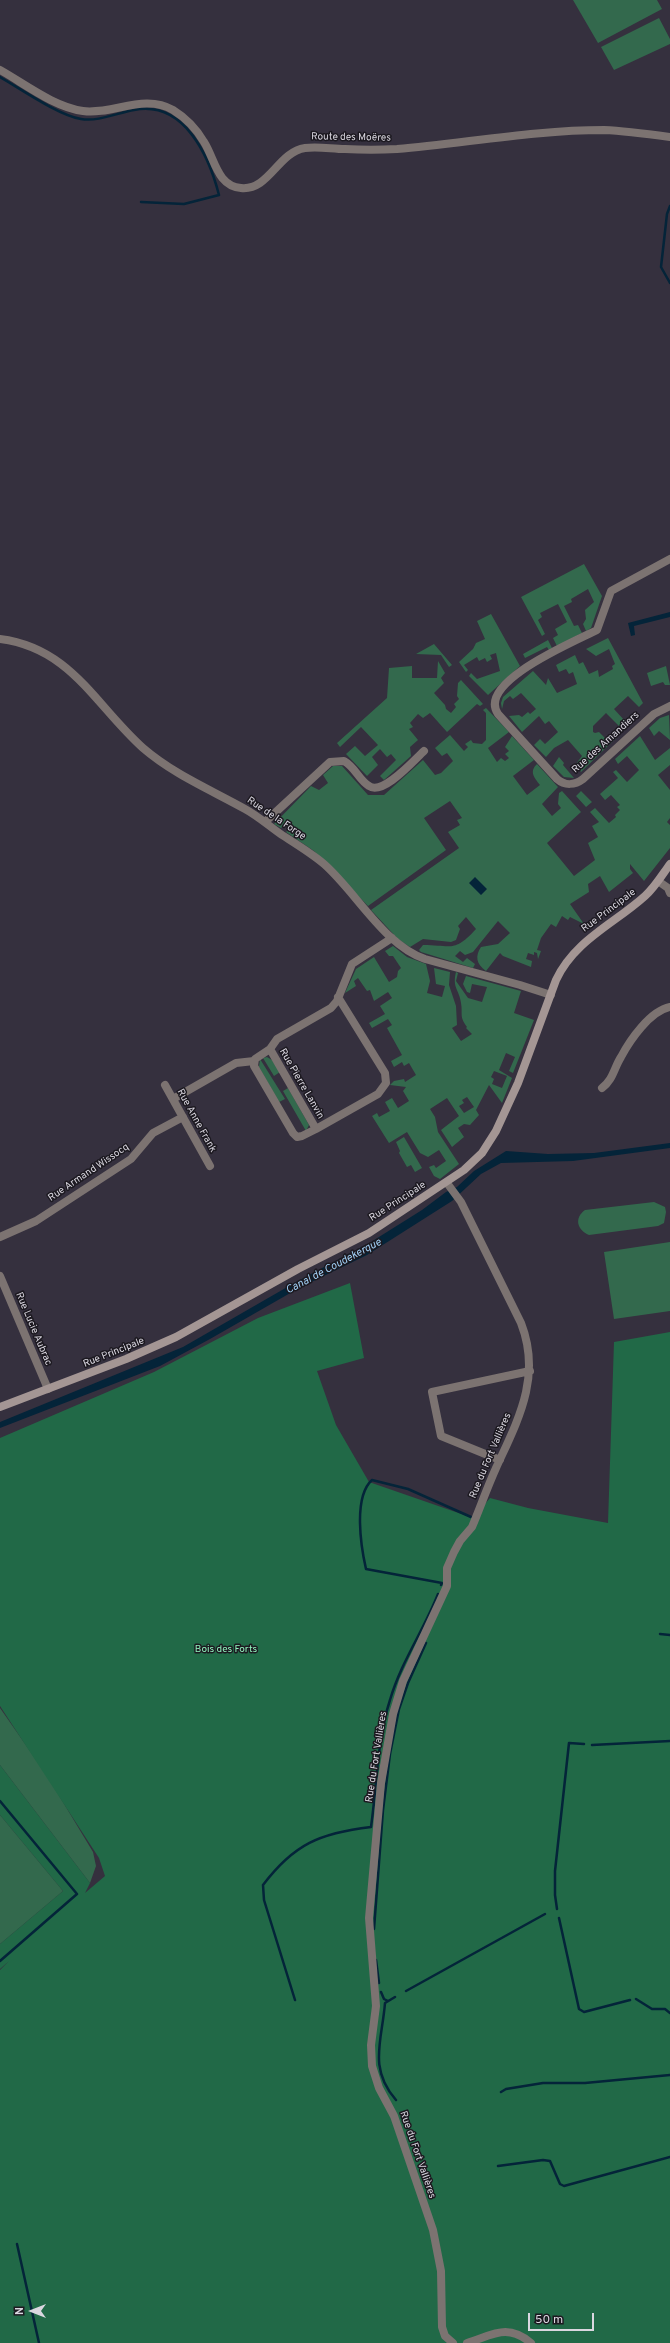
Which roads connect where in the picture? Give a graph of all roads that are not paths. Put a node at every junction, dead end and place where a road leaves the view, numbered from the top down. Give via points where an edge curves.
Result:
1 (0, 70) edge
2 (670, 137) edge
3 (670, 559) edge
4 (0, 639) edge
5 (670, 706) edge
6 (424, 751) dead end
7 (265, 822) junction
8 (670, 864) edge
9 (658, 881) junction
10 (670, 893) edge
11 (392, 938) junction
12 (551, 995) junction
13 (338, 997) junction
14 (670, 1007) edge
15 (270, 1049) junction
16 (254, 1061) junction
17 (165, 1085) dead end
18 (602, 1088) dead end
19 (173, 1099) junction
20 (183, 1117) junction
21 (316, 1129) junction
22 (210, 1166) dead end
23 (449, 1185) junction
24 (0, 1237) edge
25 (0, 1276) edge
26 (530, 1371) junction
27 (48, 1389) junction
28 (0, 1407) edge
29 (500, 1460) junction
30 (453, 2343) edge
31 (467, 2343) edge
32 (531, 2343) edge

1 - 2 street, Route des Moëres via 58,103 77,110 99,111 148,104 168,108 179,114 198,133 222,178 232,186 241,188 259,184 288,155 305,148 389,149 586,131 632,132
3 - 5 street, Rue des Amandiers via 611,591 596,630 526,667 498,691 494,704 498,714 557,779 568,784 583,779 654,714
4 - 7 street, Rue de la Forge via 28,645 47,654 92,693 154,757
6 - 7 street via 387,785 378,788 370,787 344,761 330,762
7 - 11 street, Rue de la Forge via 329,869
8 - 9 street, Rue Principale
9 - 10 street via 668,888
9 - 12 street, Rue Principale via 641,899 582,944 561,971
11 - 12 street, Rue de la Forge via 420,957
11 - 13 street, Rue Pierre Lanvin via 352,964
12 - 23 street, Rue Principale via 516,1087 493,1137 477,1158
13 - 15 street, Rue Pierre Lanvin via 331,1008 276,1039
13 - 21 street, Rue Pierre Lanvin via 385,1073 386,1083 378,1094
14 - 18 street via 659,1010 649,1019 620,1058 609,1083
15 - 16 street, Rue Pierre Lanvin
15 - 21 street, Rue Pierre Lanvin
16 - 19 street, Rue Pierre Lanvin via 236,1063
16 - 21 street, Rue Pierre Lanvin via 254,1066 295,1135 302,1136
17 - 19 street, Rue Anne Frank
19 - 20 street, Rue Anne Frank
20 - 22 street, Rue Anne Frank
20 - 24 street, Rue Armand Wissocq via 153,1133 132,1159 33,1223
23 - 26 street, Rue du Fort Vallières via 459,1199 524,1332
23 - 27 street, Rue Principale via 369,1233 298,1269 185,1333
25 - 27 street, Rue Lucie Aubrac
26 - 29 street, Rue du Fort Vallières via 519,1418
26 - 29 street via 432,1392 441,1436
27 - 28 street, Rue Principale
29 - 30 street, Rue du Fort Vallières via 470,1531 460,1541 447,1568 447,1586 396,1699 382,1775 370,1902 369,1942 376,2006 371,2045 372,2066 379,2088 394,2116 433,2230 441,2271 442,2327 445,2336
31 - 32 street via 507,2331 520,2335

